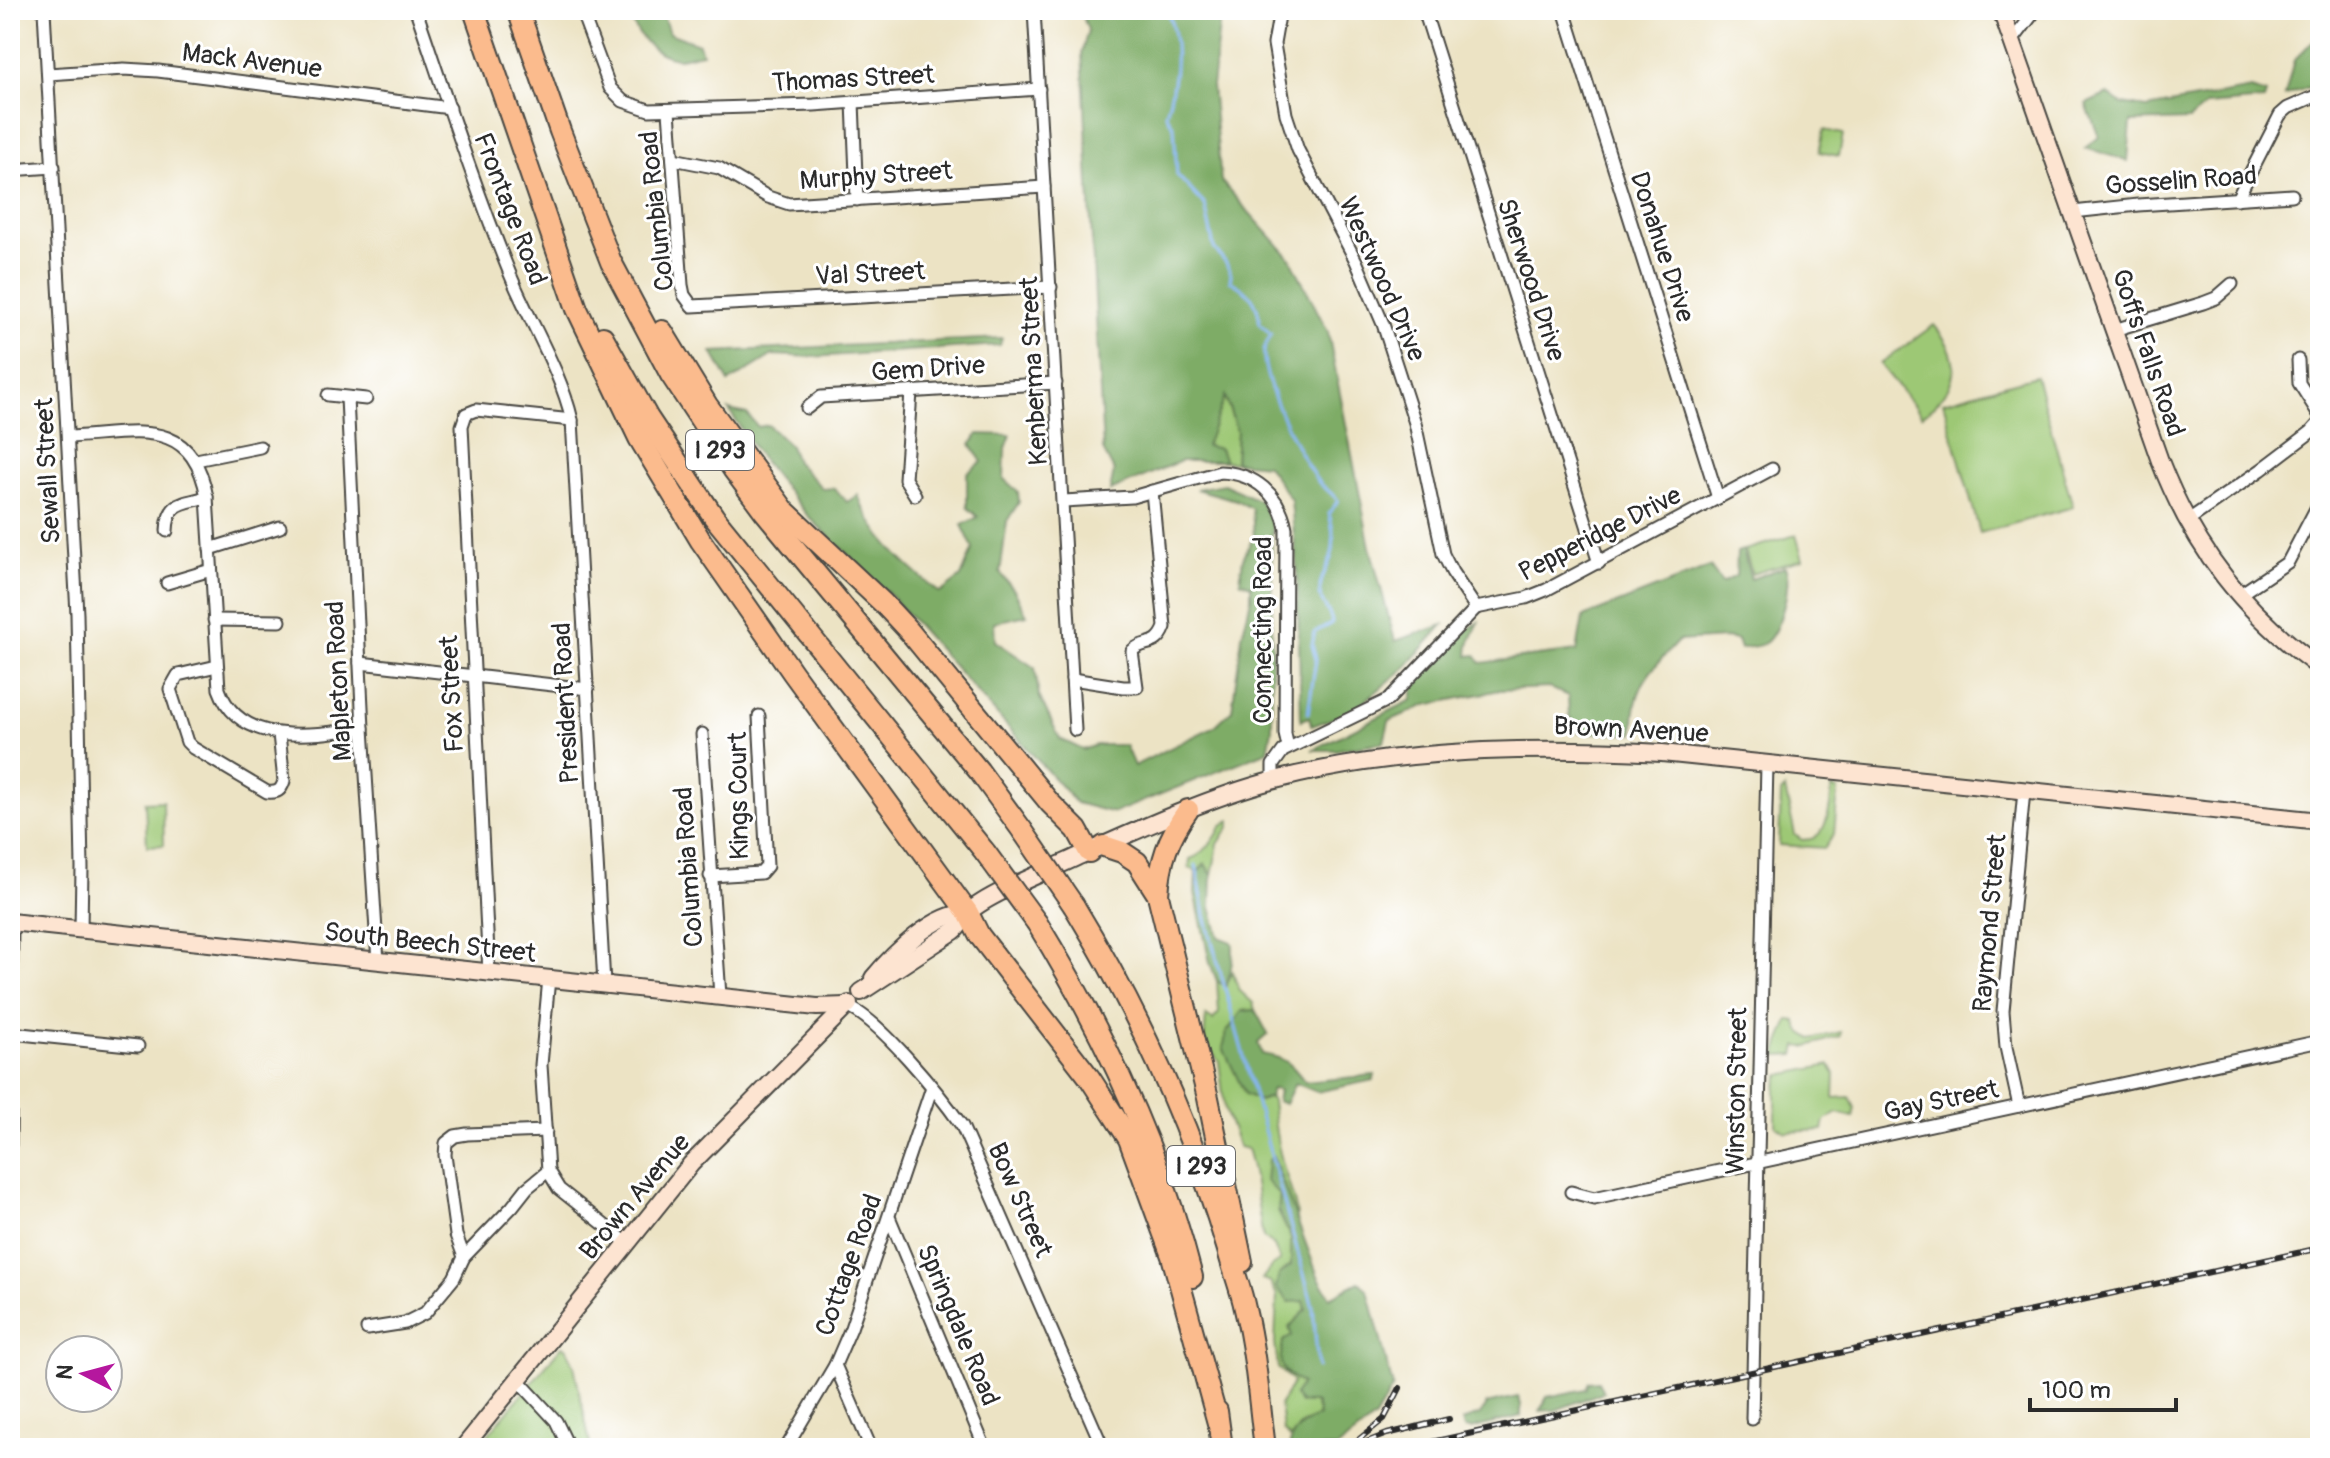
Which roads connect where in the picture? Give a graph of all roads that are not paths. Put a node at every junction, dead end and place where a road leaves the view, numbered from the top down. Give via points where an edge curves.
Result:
1 (44, 10) edge
2 (416, 10) edge
3 (474, 10) edge
4 (518, 10) edge
5 (581, 10) edge
6 (1034, 10) edge
7 (1280, 10) edge
8 (1424, 10) edge
9 (1564, 10) edge
10 (2001, 10) edge
11 (2036, 10) edge
12 (2013, 40) junction
13 (48, 74) junction
14 (1039, 89) junction
15 (2320, 94) edge
16 (853, 102) junction
17 (450, 108) junction
18 (669, 111) junction
19 (673, 159) junction
20 (54, 167) junction
21 (10, 170) edge
22 (1044, 187) junction
23 (2292, 195) dead end
24 (2237, 199) junction
25 (857, 200) junction
26 (2073, 212) junction
27 (599, 226) junction
28 (561, 256) junction
29 (2232, 284) dead end
30 (1051, 287) junction
31 (692, 306) joint
32 (2114, 330) junction
33 (2298, 360) dead end
34 (1056, 383) junction
35 (911, 392) junction
36 (328, 395) dead end
37 (347, 398) junction
38 (366, 399) dead end
39 (807, 408) dead end
40 (2320, 419) edge
41 (572, 420) junction
42 (69, 437) junction
43 (260, 447) dead end
44 (196, 460) junction
45 (1772, 469) dead end
46 (1152, 491) junction
47 (915, 495) dead end
48 (207, 497) junction
49 (1718, 498) junction
50 (1064, 501) junction
51 (2320, 501) edge
52 (2187, 521) junction
53 (280, 527) dead end
54 (167, 531) dead end
55 (210, 549) junction
56 (1599, 563) junction
57 (211, 570) junction
58 (167, 583) dead end
59 (2239, 595) junction
60 (1476, 608) junction
61 (214, 620) junction
62 (280, 621) dead end
63 (360, 663) junction
64 (217, 666) junction
65 (2320, 668) edge
66 (474, 677) junction
67 (1072, 679) junction
68 (588, 689) junction
69 (759, 716) dead end
70 (363, 728) junction
71 (1075, 730) dead end
72 (279, 734) junction
73 (702, 734) dead end
74 (1288, 747) junction
75 (1767, 764) junction
76 (1273, 780) junction
77 (2024, 791) junction
78 (1188, 810) junction
79 (2320, 821) edge
80 (1096, 849) junction
81 (710, 876) junction
82 (1158, 895) junction
83 (968, 913) junction
84 (11, 922) edge
85 (81, 930) junction
86 (378, 962) junction
87 (489, 973) junction
88 (549, 978) junction
89 (604, 984) junction
90 (720, 996) junction
91 (846, 1006) junction
92 (11, 1033) edge
93 (2320, 1041) edge
94 (138, 1046) dead end
95 (932, 1087) junction
96 (2019, 1106) junction
97 (546, 1131) junction
98 (10, 1145) edge
99 (1758, 1165) junction
100 (548, 1171) junction
101 (1571, 1192) dead end
102 (890, 1219) junction
103 (627, 1243) junction
104 (464, 1257) junction
105 (1246, 1310) junction
106 (367, 1329) dead end
107 (835, 1365) junction
108 (518, 1380) junction
109 (10, 1418) edge
110 (1752, 1419) dead end
111 (1218, 1423) junction
112 (10, 1448) edge
113 (463, 1448) edge
114 (569, 1448) edge
115 (786, 1448) edge
116 (871, 1448) edge
117 (985, 1448) edge
118 (1103, 1448) edge
119 (1222, 1448) edge
120 (1265, 1448) edge

1 - 13 street, Sewall Street
2 - 17 street, Frontage Road
3 - 28 highway, I 293
4 - 27 highway, I 293
5 - 18 street via 614,94 640,108
6 - 14 street, Kenberma Street
7 - 60 street, Westwood Drive via 1274,44 1292,135 1383,324 1415,423 1443,554
8 - 56 street, Sherwood Drive
9 - 49 street, Donahue Drive
10 - 12 main road, Goffs Falls Road
11 - 12 street
12 - 26 main road, Goffs Falls Road
13 - 17 street, Mack Avenue via 158,71
13 - 20 street, Sewall Street
14 - 16 street, Thomas Street
14 - 22 street, Kenberma Street
15 - 24 street via 2280,115
16 - 18 street, Thomas Street
16 - 25 street
17 - 41 street, Frontage Road via 509,272
18 - 19 street, Columbia Road
19 - 25 street, Murphy Street via 729,172 778,201
19 - 31 street, Columbia Road via 682,285
20 - 21 street
20 - 42 street, Sewall Street
22 - 25 street, Murphy Street
22 - 30 street, Kenberma Street
23 - 24 street, Gosselin Road
24 - 26 street, Gosselin Road
26 - 32 main road, Goffs Falls Road
27 - 80 highway via 707,405 779,503 909,631 1050,803
27 - 105 highway, I 293, bridge via 611,262 652,342 733,469 979,771 1110,965 1166,1076
28 - 83 highway via 577,309 622,407 701,541
28 - 111 highway, I 293, bridge via 648,418 714,517 985,852 1037,923 1092,1016 1164,1180 1202,1318
29 - 32 street via 2216,298
30 - 31 street, Val Street
30 - 34 street, Kenberma Street
32 - 52 main road, Goffs Falls Road
33 - 40 street via 2299,383
34 - 35 street, Gem Drive
34 - 50 street, Kenberma Street
35 - 39 street, Gem Drive via 821,397
35 - 47 street via 905,479
36 - 37 street
37 - 38 street
37 - 63 street, Mapleton Road
40 - 52 street via 2311,432
41 - 66 street, Fox Street via 476,410 466,414 461,438
41 - 68 street, President Road
42 - 44 street via 163,435
42 - 85 street, Sewall Street
43 - 44 street
44 - 48 street
45 - 49 street, Pepperidge Drive
46 - 50 street, Connecting Road via 1109,500
46 - 67 street via 1164,632 1132,651 1137,687
46 - 74 street, Connecting Road via 1209,474 1232,473 1260,484 1280,507 1287,542
48 - 54 street via 175,506
48 - 55 street
49 - 56 street, Pepperidge Drive
50 - 67 street, Kenberma Street
51 - 59 street via 2288,562
52 - 59 main road, Goffs Falls Road
53 - 55 street
55 - 57 street
56 - 60 street, Pepperidge Drive via 1526,598
57 - 58 street
57 - 61 street
59 - 65 main road, Goffs Falls Road
60 - 74 street via 1388,700
61 - 62 street
61 - 64 street
63 - 66 street
63 - 70 street, Mapleton Road
64 - 72 street via 223,701 258,729
64 - 72 street via 178,675 170,689 187,742 275,793 284,781
66 - 68 street
66 - 87 street, Fox Street
67 - 71 street, Kenberma Street
68 - 89 street, President Road
69 - 81 street, Kings Court via 767,866 761,873
70 - 72 street
70 - 86 street, Mapleton Road
73 - 81 street, Columbia Road
74 - 76 street via 1273,765
75 - 76 main road, Brown Avenue via 1617,751 1501,751 1363,762
75 - 77 main road, Brown Avenue
75 - 99 street, Winston Street
76 - 78 main road, Brown Avenue
77 - 79 main road, Brown Avenue
77 - 96 street, Raymond Street via 2003,1011
78 - 80 main road, Brown Avenue
78 - 82 highway via 1163,854
80 - 82 highway via 1122,852 1137,862
80 - 83 main road, Brown Avenue
81 - 90 street, Columbia Road
82 - 105 highway via 1242,1254
83 - 91 main road, Brown Avenue via 942,918 909,942
83 - 111 highway via 1129,1139 1172,1256
84 - 85 main road, South Beech Street
84 - 92 street
85 - 86 main road, South Beech Street
86 - 87 main road, South Beech Street
87 - 88 main road, South Beech Street
88 - 89 main road, South Beech Street
88 - 97 street via 541,1065
89 - 90 main road, South Beech Street
90 - 91 main road, South Beech Street
91 - 95 street, Bow Street via 863,1015
91 - 103 main road, Brown Avenue via 691,1164
92 - 94 street
92 - 98 street
93 - 96 street, Gay Street
95 - 102 street, Cottage Road
95 - 118 street, Bow Street via 978,1157
96 - 99 street, Gay Street
97 - 100 street
97 - 104 street via 467,1134 446,1143 456,1235
99 - 101 street, Gay Street via 1594,1198
99 - 110 street, Winston Street
100 - 103 street via 559,1189
100 - 104 street
102 - 107 street, Cottage Road
102 - 117 street, Springdale Road
103 - 108 main road, Brown Avenue
104 - 106 street via 425,1313 405,1323
105 - 120 highway, I 293
107 - 115 street, Cottage Road
107 - 116 street
108 - 113 main road, Brown Avenue
108 - 114 street via 556,1421
109 - 112 street
111 - 119 highway, I 293

